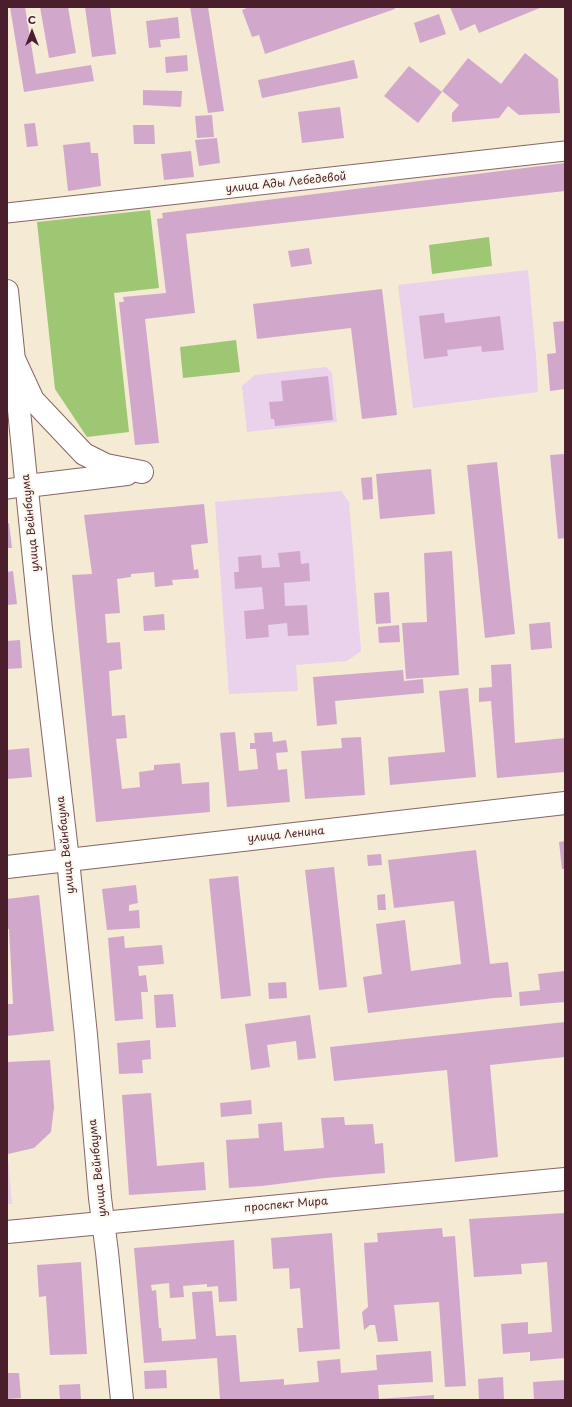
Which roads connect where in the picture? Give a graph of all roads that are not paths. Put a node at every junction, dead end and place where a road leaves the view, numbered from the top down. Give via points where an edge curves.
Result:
1 (565, 151) edge
2 (7, 213) edge
3 (7, 291) edge
4 (15, 360) junction
5 (17, 488) edge
6 (565, 803) edge
7 (68, 860) junction
8 (7, 867) edge
9 (565, 1179) edge
10 (103, 1223) junction
11 (7, 1232) edge
12 (122, 1400) edge

1 - 2 street, улица Ады Лебедевой
3 - 4 main road, улица Вейнбаума
4 - 5 main road, улица Вейнбаума
4 - 5 main road via 33,400 84,454 106,465 142,472
5 - 7 main road, улица Вейнбаума via 41,629
6 - 7 main road, улица Ленина
7 - 8 main road, улица Ленина
7 - 10 main road, улица Вейнбаума
9 - 10 main road, проспект Мира
10 - 11 main road, проспект Мира
10 - 12 main road, улица Вейнбаума

